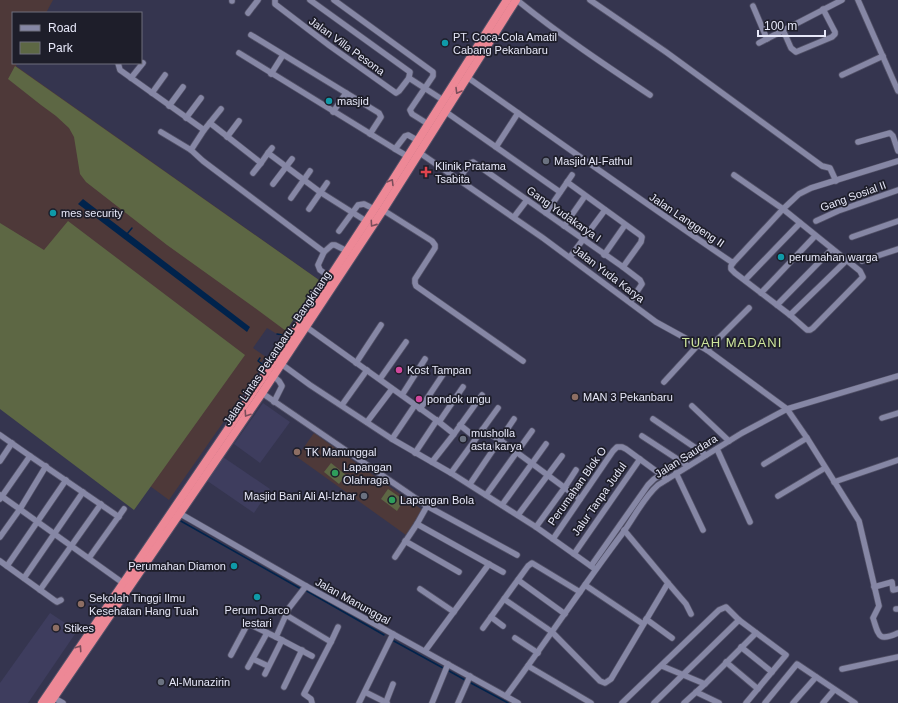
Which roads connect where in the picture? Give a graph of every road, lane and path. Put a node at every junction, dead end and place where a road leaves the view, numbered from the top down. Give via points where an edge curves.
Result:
1 (258, 0) edge
2 (275, 0) edge
3 (310, 0) edge
4 (334, 0) edge
5 (507, 0) edge
6 (517, 0) edge
7 (590, 0) edge
8 (842, 0) edge
9 (858, 0) edge
10 (753, 6) dead end
11 (824, 9) junction
12 (248, 13) dead end
13 (499, 21) junction
14 (783, 30) junction
15 (251, 35) dead end
16 (767, 39) junction
17 (759, 43) dead end
18 (239, 53) dead end
19 (283, 55) junction
20 (883, 56) junction
21 (143, 63) dead end
22 (118, 64) edge
23 (271, 74) junction
24 (842, 75) dead end
25 (165, 76) dead end
26 (467, 77) junction
27 (131, 78) junction
28 (409, 78) junction
29 (183, 86) dead end
30 (425, 89) junction
31 (898, 91) edge
32 (152, 93) junction
33 (346, 93) junction
34 (650, 95) dead end
35 (201, 98) dead end
36 (443, 100) junction
37 (169, 106) junction
38 (221, 109) dead end
39 (333, 112) junction
40 (446, 112) junction
41 (518, 113) junction
42 (186, 118) junction
43 (239, 121) dead end
44 (210, 123) junction
45 (428, 124) junction
46 (204, 130) junction
47 (161, 132) dead end
48 (370, 134) junction
49 (227, 137) junction
50 (417, 140) junction
51 (858, 142) dead end
52 (496, 147) junction
53 (272, 148) dead end
54 (395, 149) junction
55 (191, 150) junction
56 (898, 150) edge
57 (420, 153) junction
58 (268, 154) junction
59 (407, 156) junction
60 (292, 159) dead end
61 (898, 161) edge
62 (261, 163) junction
63 (286, 167) junction
64 (310, 172) dead end
65 (253, 173) dead end
66 (572, 175) dead end
67 (734, 175) dead end
68 (459, 179) junction
69 (303, 180) junction
70 (836, 180) junction
71 (567, 182) junction
72 (327, 183) dead end
73 (274, 184) dead end
74 (898, 190) edge
75 (320, 192) junction
76 (560, 192) junction
77 (585, 196) junction
78 (291, 198) dead end
79 (527, 200) junction
80 (309, 209) dead end
81 (374, 209) junction
82 (783, 209) junction
83 (383, 210) junction
84 (605, 210) junction
85 (351, 213) junction
86 (546, 213) junction
87 (514, 218) junction
88 (366, 221) junction
89 (816, 221) dead end
90 (898, 221) edge
91 (800, 223) junction
92 (625, 225) junction
93 (564, 226) junction
94 (339, 231) dead end
95 (815, 236) junction
96 (852, 237) dead end
97 (583, 239) junction
98 (832, 249) junction
99 (898, 249) edge
100 (347, 251) junction
101 (324, 252) junction
102 (604, 255) junction
103 (570, 257) junction
104 (847, 260) junction
105 (862, 261) dead end
106 (733, 263) junction
107 (623, 267) junction
108 (330, 277) junction
109 (745, 280) junction
110 (761, 292) junction
111 (630, 302) junction
112 (777, 305) junction
113 (749, 308) dead end
114 (790, 315) junction
115 (381, 325) dead end
116 (305, 326) junction
117 (406, 342) dead end
118 (698, 345) junction
119 (707, 350) junction
120 (425, 359) dead end
121 (523, 361) dead end
122 (280, 363) junction
123 (356, 363) junction
124 (367, 370) junction
125 (444, 373) dead end
126 (272, 375) junction
127 (898, 376) edge
128 (380, 379) junction
129 (664, 382) dead end
130 (463, 387) dead end
131 (392, 389) junction
132 (262, 393) junction
133 (402, 395) junction
134 (482, 396) dead end
135 (274, 402) junction
136 (342, 405) junction
137 (692, 406) dead end
138 (418, 407) junction
139 (498, 408) dead end
140 (787, 409) junction
141 (898, 413) edge
142 (882, 418) dead end
143 (653, 419) dead end
144 (514, 420) dead end
145 (438, 421) junction
146 (367, 422) junction
147 (460, 425) junction
148 (482, 430) junction
149 (532, 430) dead end
150 (454, 434) junction
151 (0, 435) edge
152 (642, 436) dead end
153 (476, 438) junction
154 (807, 438) junction
155 (392, 439) junction
156 (500, 440) junction
157 (729, 441) junction
158 (12, 443) junction
159 (546, 444) dead end
160 (717, 449) junction
161 (218, 451) junction
162 (517, 452) junction
163 (415, 453) junction
164 (706, 455) junction
165 (30, 456) junction
166 (562, 456) dead end
167 (640, 459) junction
168 (898, 460) edge
169 (0, 461) edge
170 (432, 462) junction
171 (533, 463) junction
172 (764, 464) dead end
173 (46, 466) junction
174 (688, 466) junction
175 (825, 468) junction
176 (576, 470) dead end
177 (451, 473) junction
178 (676, 473) junction
179 (662, 474) junction
180 (548, 476) junction
181 (667, 479) junction
182 (66, 480) junction
183 (834, 482) junction
184 (470, 484) junction
185 (565, 487) junction
186 (83, 492) junction
187 (486, 495) junction
188 (778, 496) dead end
189 (1, 497) edge
190 (580, 499) junction
191 (101, 504) junction
192 (502, 505) junction
193 (427, 506) junction
194 (20, 509) junction
195 (124, 509) dead end
196 (178, 509) junction
197 (630, 511) junction
198 (518, 515) junction
199 (635, 515) junction
200 (119, 516) junction
201 (37, 522) junction
202 (750, 522) dead end
203 (417, 524) junction
204 (536, 526) junction
205 (624, 530) junction
206 (703, 530) dead end
207 (54, 534) junction
208 (0, 537) edge
209 (552, 539) junction
210 (406, 541) junction
211 (71, 546) junction
212 (574, 554) junction
213 (517, 555) dead end
214 (395, 557) dead end
215 (89, 558) junction
216 (0, 561) edge
217 (489, 564) junction
218 (6, 566) junction
219 (593, 567) junction
220 (459, 572) dead end
221 (503, 572) dead end
222 (24, 578) junction
223 (518, 580) junction
224 (123, 583) junction
225 (668, 584) junction
226 (585, 585) junction
227 (306, 586) junction
228 (874, 586) junction
229 (420, 589) dead end
230 (898, 589) edge
231 (40, 590) junction
232 (580, 592) junction
233 (504, 599) junction
234 (61, 600) dead end
235 (454, 612) junction
236 (564, 614) junction
237 (691, 614) dead end
238 (286, 615) junction
239 (491, 617) junction
240 (739, 620) junction
241 (645, 622) junction
242 (503, 626) dead end
243 (338, 627) dead end
244 (483, 628) dead end
245 (552, 632) junction
246 (267, 633) junction
247 (756, 633) junction
248 (898, 633) edge
249 (393, 634) junction
250 (276, 637) junction
251 (515, 638) dead end
252 (672, 638) dead end
253 (282, 640) junction
254 (331, 642) junction
255 (741, 647) junction
256 (302, 650) junction
257 (425, 651) junction
258 (538, 653) junction
259 (231, 655) dead end
260 (312, 656) dead end
261 (898, 657) edge
262 (253, 659) junction
263 (726, 662) junction
264 (448, 664) junction
265 (268, 666) junction
266 (528, 666) junction
267 (662, 666) junction
268 (248, 668) dead end
269 (842, 669) dead end
270 (772, 672) junction
271 (265, 674) dead end
272 (683, 675) junction
273 (470, 676) junction
274 (816, 677) junction
275 (393, 684) dead end
276 (705, 684) junction
277 (284, 686) dead end
278 (758, 689) junction
279 (834, 690) junction
280 (365, 692) junction
281 (696, 692) junction
282 (506, 696) junction
283 (52, 700) edge
284 (42, 703) edge
285 (63, 703) edge
286 (312, 703) edge
287 (359, 703) edge
288 (386, 703) edge
289 (432, 703) edge
290 (458, 703) edge
291 (518, 703) edge
292 (591, 703) edge
293 (622, 703) edge
294 (654, 703) edge
295 (684, 703) edge
296 (718, 703) edge
297 (746, 703) edge
298 (765, 703) edge
299 (793, 703) edge
300 (823, 703) edge
301 (853, 703) edge

1 - 12 street
2 - 28 street, Jalan Villa Pesona via 275,4 302,26 396,93
3 - 28 street, Jalan Villa Pesona via 410,72
4 - 30 street via 431,69 434,74
5 - 13 highway, Jalan Lintas Pekanbaru - Bangkinang
6 - 13 highway, Jalan Lintas Pekanbaru - Bangkinang
6 - 34 street
7 - 70 street via 822,166 830,168
8 - 11 street
9 - 20 street
10 - 16 street
11 - 14 street
11 - 14 street via 835,34 832,38 796,52 791,48
13 - 26 highway, Jalan Lintas Pekanbaru - Bangkinang
13 - 36 highway, Jalan Lintas Pekanbaru - Bangkinang
14 - 16 street
15 - 19 street
16 - 17 street
18 - 23 street
19 - 23 street
19 - 33 street
20 - 24 street
20 - 31 street
21 - 27 street
22 - 27 street via 120,70
23 - 39 street
25 - 32 street
26 -> 40 highway, Jalan Lintas Pekanbaru - Bangkinang
26 - 41 street, Jalan Langgeng II
27 - 32 street
28 - 30 street, Jalan Villa Pesona
29 - 37 street
30 - 36 street, Jalan Villa Pesona
30 - 45 street via 410,109 412,114
32 - 37 street
33 - 39 street
33 - 48 street via 381,115
35 - 42 street
36 - 45 highway, Jalan Lintas Pekanbaru - Bangkinang
37 - 42 street
38 - 44 street
39 - 48 street
40 - 52 street
40 - 57 highway, Jalan Lintas Pekanbaru - Bangkinang
41 - 52 street
41 - 106 street, Jalan Langgeng II
42 - 46 street
43 - 49 street
44 - 46 street
44 - 49 street
45 - 50 highway, Jalan Lintas Pekanbaru - Bangkinang
46 - 55 street
47 - 55 street
48 - 54 street
49 - 62 street
50 - 54 street via 405,136
50 - 59 highway, Jalan Lintas Pekanbaru - Bangkinang
51 - 56 street via 890,133
52 - 76 street
53 - 58 street
54 - 59 street
55 - 101 street
57 - 68 street, Jalan Yuda Karya
57 - 83 highway, Jalan Lintas Pekanbaru - Bangkinang
58 - 62 street
58 - 63 street
81 -> 59 highway, Jalan Lintas Pekanbaru - Bangkinang
60 - 63 street
61 - 70 street
62 - 65 street
63 - 69 street
63 - 73 street
64 - 69 street
66 - 71 street
67 - 82 street
68 - 79 street, Gang Yudakarya I via 473,162
68 - 87 street, Jalan Yuda Karya
69 - 75 street
69 - 78 street
70 - 82 street via 799,194
71 - 76 street
71 - 77 street
72 - 75 street
74 - 89 street, Gang Sosial II
75 - 80 street
75 - 85 street
76 - 86 street
77 - 84 street
77 - 93 street
79 - 86 street, Gang Yudakarya I
79 - 87 street
81 - 85 street via 360,204
81 - 88 highway, Jalan Lintas Pekanbaru - Bangkinang
82 - 91 street
82 - 106 street
83 -> 116 highway, Jalan Lintas Pekanbaru - Bangkinang
83 - 121 street via 435,245 415,278 416,286
84 - 92 street
84 - 97 street
85 - 88 street
85 - 94 street
86 - 93 street, Gang Yudakarya I
87 - 103 street, Jalan Yuda Karya
88 - 100 highway, Jalan Lintas Pekanbaru - Bangkinang
90 - 96 street
91 - 95 street
91 - 109 street
92 - 102 street
92 - 107 street via 642,237
93 - 97 street, Gang Yudakarya I
95 - 98 street
95 - 110 street
97 - 102 street, Gang Yudakarya I
97 - 103 street
98 - 104 street
98 - 112 street
99 - 105 street
100 - 101 street via 332,245
100 - 108 highway, Jalan Lintas Pekanbaru - Bangkinang
101 - 108 street via 318,265 320,270
102 - 107 street, Gang Yudakarya I
103 - 111 street, Jalan Yuda Karya
104 - 114 street
104 - 114 street via 863,277 813,328 807,330
106 - 109 street via 731,269
107 - 111 street, Gang Yudakarya I via 642,284
108 - 161 highway, Jalan Lintas Pekanbaru - Bangkinang
109 - 110 street
110 - 112 street
111 - 118 street, Jalan Yuda Karya via 656,322
112 - 114 street
113 - 119 street
115 - 123 street
116 - 122 highway, Jalan Lintas Pekanbaru - Bangkinang
116 - 123 street
117 - 128 street
118 - 119 street, Jalan Yuda Karya
118 - 129 street
119 - 140 street, Jalan Yuda Karya
120 - 133 street
122 - 126 highway, Jalan Lintas Pekanbaru - Bangkinang
122 - 136 street
123 - 124 street
124 - 128 street
124 - 136 street
125 - 138 street
126 - 132 highway, Jalan Lintas Pekanbaru - Bangkinang
126 - 135 street via 282,386
127 - 140 street, Jalan Saudara
128 - 131 street
130 - 145 street
131 - 133 street
131 - 146 street
132 - 135 street
132 -> 161 highway, Jalan Lintas Pekanbaru - Bangkinang
133 - 138 street
134 - 147 street
135 - 193 street
136 - 146 street
137 - 157 street
138 - 145 street
138 - 155 street
139 - 148 street
140 - 154 street, Jalan Yuda Karya
140 - 157 street, Jalan Saudara
141 - 142 street
143 - 164 street
144 - 156 street
145 - 150 street
145 - 163 street
146 - 155 street
147 - 150 street
147 - 153 street
148 - 153 street
148 - 156 street
149 - 162 street
150 - 170 street
151 - 158 street
152 - 174 street
153 - 177 street
154 - 172 street
154 - 175 street, Jalan Yuda Karya
155 - 163 street
156 - 162 street
156 - 184 street
157 - 160 street, Jalan Saudara
158 - 165 street
158 - 169 street
159 - 171 street
160 - 164 street, Jalan Saudara
160 - 202 street
161 - 196 highway, Jalan Lintas Pekanbaru - Bangkinang
162 - 171 street
162 - 187 street
163 - 170 street
164 - 174 street, Jalan Saudara
165 - 173 street
165 - 189 street
166 - 180 street
167 - 179 street, Jalur Tanpa Judul
167 - 190 street, Perumahan Blok O via 622,447 617,447
167 - 212 street, Jalur Tanpa Judul
168 - 183 street
170 - 177 street
171 - 180 street
171 - 192 street
173 - 182 street
173 - 194 street
174 - 178 street, Jalan Saudara
175 - 183 street, Jalan Yuda Karya
175 - 188 street
176 - 185 street
177 - 184 street
178 - 181 street, Jalan Saudara
178 - 206 street
179 - 181 street, Jalur Tanpa Judul
179 - 197 street via 648,485
180 - 185 street
180 - 198 street
181 - 199 street, Jalan Saudara via 649,494
182 - 186 street
182 - 201 street
183 - 228 street, Jalan Yuda Karya via 859,521
184 - 187 street
185 - 190 street
185 - 204 street
186 - 191 street
186 - 207 street
187 - 192 street
189 - 194 street
190 - 209 street, Perumahan Blok O
191 - 200 street
191 - 211 street
192 - 198 street
193 - 203 street
193 - 213 street
194 - 201 street
194 - 208 street
195 - 200 street
196 - 224 highway, Jalan Lintas Pekanbaru - Bangkinang
196 - 227 street, Jalan Manunggal
196 - 283 highway, Jalan Lintas Pekanbaru - Bangkinang
197 - 199 street
197 - 219 street
198 - 204 street
199 - 205 street, Jalan Saudara
200 - 215 street
201 - 207 street
201 - 218 street
203 - 210 street
203 - 217 street
204 - 209 street
205 - 219 street, Jalan Saudara
205 - 225 street
207 - 211 street
207 - 222 street
209 - 212 street
210 - 214 street
210 - 220 street
211 - 215 street
211 - 231 street
212 - 219 street
215 - 224 street
216 - 218 street
217 - 221 street
217 - 235 street
218 - 222 street
219 - 226 street, Jalan Saudara
222 - 231 street
223 - 232 street via 532,563
223 - 233 street
223 - 236 street
284 -> 224 highway, Jalan Lintas Pekanbaru - Bangkinang
225 - 237 street via 686,604
225 - 241 street
226 - 232 street, Jalan Saudara
226 - 241 street
227 - 238 street
227 - 249 street, Jalan Manunggal
228 - 230 street via 892,582 894,590
228 - 248 street, Jalan Yuda Karya via 879,606 873,618 878,634 888,638
229 - 235 street
231 - 234 street via 57,602
232 - 236 street, Jalan Saudara
233 - 239 street
233 - 245 street
235 - 257 street
236 - 245 street, Jalan Saudara
238 - 250 street
238 - 254 street
239 - 242 street
239 - 244 street
240 - 247 street
240 - 267 street via 726,607 722,608
240 - 272 street
241 - 245 street via 606,684 600,681
241 - 252 street
243 - 254 street
245 - 258 street, Jalan Saudara
246 - 250 street
246 - 259 street via 247,625
246 - 262 street
247 - 255 street
247 - 270 street via 785,655
249 - 257 street, Jalan Manunggal
249 - 280 street
250 - 253 street
251 - 258 street
253 - 256 street
253 - 265 street
254 - 286 street via 304,694
255 - 263 street
255 - 270 street
256 - 260 street
256 - 277 street
257 - 264 street, Jalan Manunggal
258 - 266 street, Jalan Saudara
261 - 269 street
262 - 265 street
262 - 268 street
263 - 276 street
263 - 278 street
264 - 273 street, Jalan Manunggal
264 - 289 street
265 - 271 street
266 - 282 street, Jalan Saudara
266 - 292 street
267 - 272 street
267 - 293 street
270 - 278 street
272 - 276 street
272 - 294 street
273 - 282 street, Jalan Manunggal
273 - 290 street
274 - 279 street
274 - 298 street via 797,664
274 - 299 street
275 - 288 street
276 - 281 street
278 - 297 street
279 - 300 street
279 - 301 street
280 - 287 street
280 - 288 street
281 - 295 street
281 - 296 street
282 - 291 street, Jalan Manunggal
283 - 285 street

